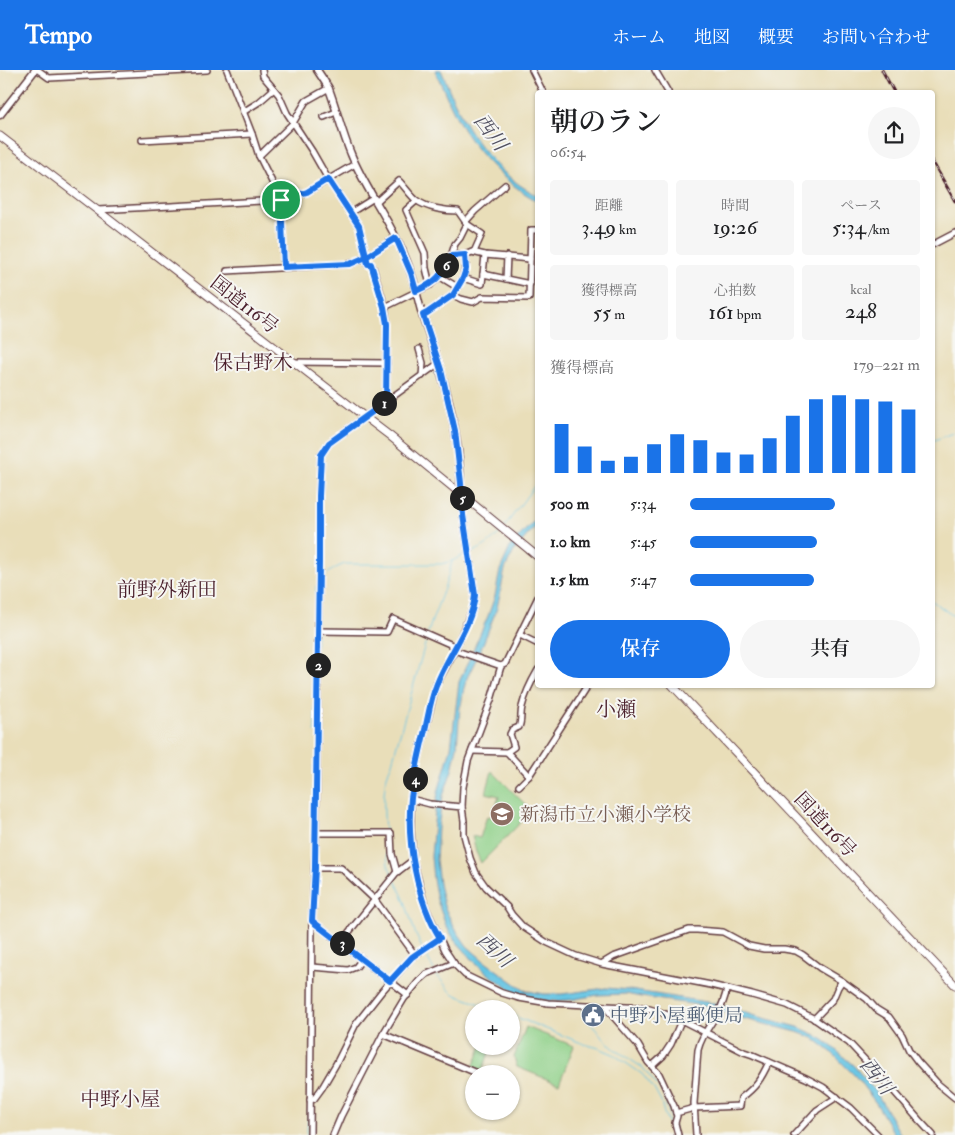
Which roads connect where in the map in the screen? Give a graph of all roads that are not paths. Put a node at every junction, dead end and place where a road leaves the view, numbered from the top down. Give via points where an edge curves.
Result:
1 (207, 70) edge
2 (227, 70) edge
3 (262, 70) edge
4 (317, 70) edge
5 (532, 70) edge
6 (655, 70) edge
7 (40, 71) edge
8 (274, 88) junction
9 (329, 88) junction
10 (542, 90) edge
11 (667, 90) edge
12 (243, 112) junction
13 (336, 112) junction
14 (0, 115) edge
15 (324, 117) dead end
16 (293, 123) junction
17 (252, 134) junction
18 (0, 136) edge
19 (142, 140) dead end
20 (258, 156) junction
21 (355, 164) junction
22 (328, 179) junction
23 (505, 185) dead end
24 (281, 200) junction
25 (375, 200) junction
26 (416, 201) junction
27 (97, 210) junction
28 (350, 213) junction
29 (467, 223) junction
30 (535, 230) edge
31 (955, 233) edge
32 (396, 238) junction
33 (935, 243) edge
34 (474, 252) junction
35 (485, 254) junction
36 (465, 255) junction
37 (451, 256) junction
38 (507, 256) junction
39 (366, 257) junction
40 (530, 258) junction
41 (284, 267) junction
42 (227, 271) dead end
43 (483, 274) junction
44 (439, 276) junction
45 (463, 278) junction
46 (506, 279) junction
47 (482, 284) junction
48 (530, 284) junction
49 (430, 285) junction
50 (457, 287) junction
51 (416, 291) junction
52 (453, 295) junction
53 (482, 297) junction
54 (384, 307) junction
55 (423, 315) junction
56 (419, 349) dead end
57 (293, 362) junction
58 (387, 363) junction
59 (439, 364) junction
60 (422, 376) junction
61 (386, 402) junction
62 (365, 418) junction
63 (461, 495) junction
64 (535, 555) edge
65 (535, 603) edge
66 (318, 631) junction
67 (520, 635) junction
68 (535, 642) edge
69 (455, 650) junction
70 (501, 666) junction
71 (535, 676) edge
72 (586, 688) edge
73 (675, 688) edge
74 (472, 751) junction
75 (506, 752) junction
76 (529, 776) junction
77 (518, 786) dead end
78 (411, 799) junction
79 (462, 807) junction
80 (316, 833) junction
81 (412, 860) junction
82 (315, 868) junction
83 (397, 872) junction
84 (374, 900) junction
85 (312, 921) junction
86 (440, 938) junction
87 (341, 942) junction
88 (415, 955) junction
89 (362, 959) junction
90 (454, 964) junction
91 (602, 964) junction
92 (312, 968) junction
93 (390, 981) junction
94 (842, 981) junction
95 (955, 985) edge
96 (727, 989) junction
97 (408, 995) junction
98 (605, 1007) junction
99 (814, 1019) junction
100 (681, 1021) junction
101 (705, 1032) junction
102 (383, 1034) junction
103 (769, 1062) junction
104 (652, 1066) junction
105 (465, 1068) edge
106 (837, 1097) junction
107 (955, 1098) edge
108 (310, 1100) junction
109 (694, 1108) junction
110 (676, 1113) junction
111 (310, 1135) edge
112 (333, 1135) edge
113 (678, 1135) edge
114 (696, 1135) edge
115 (794, 1135) edge
116 (878, 1135) edge
117 (933, 1135) edge

1 - 7 street via 49,78
2 - 12 street
3 - 8 street
4 - 9 main road
5 - 10 street
6 - 11 street
7 - 14 main road
8 - 12 street
8 - 16 street
9 - 13 main road
9 - 16 street via 306,100
12 - 17 street
13 - 15 street
13 - 21 main road
16 - 20 street
16 - 22 street
17 - 19 street
17 - 20 street
18 - 27 highway, 国道116号
20 - 24 street
21 - 22 street
21 - 25 main road
22 - 24 street via 307,192
22 - 28 street
23 - 29 street via 475,211
24 - 27 street
24 - 41 street
25 - 26 street via 399,182
25 - 28 street
25 - 32 main road
26 - 29 street via 446,211 458,210
26 - 49 street via 406,210 425,254
27 - 57 highway, 国道116号
28 - 39 street via 359,226
29 - 34 street via 482,234
29 - 37 street
30 - 40 street via 531,230
31 - 33 street
32 - 39 street
32 - 51 main road
34 - 35 street
34 - 36 street
35 - 38 street
35 - 43 street
36 - 37 street
36 - 45 street
37 - 44 street
38 - 40 street
38 - 46 street
39 - 41 street via 350,264
39 - 54 street via 373,268
40 - 48 street
41 - 42 street
43 - 46 street
43 - 47 street
44 - 49 street
44 - 50 street
45 - 47 street
45 - 50 street
46 - 48 street
47 - 53 street
48 - 53 street via 530,298
49 - 51 street
50 - 52 street
51 - 54 street
51 - 55 main road
52 - 53 street via 473,302
52 - 55 street
54 - 58 street
55 - 59 main road
56 - 60 street
57 - 58 street
57 - 62 highway, 国道116号
58 - 61 street
59 - 60 street
59 - 63 main road via 455,431
60 - 61 street
61 - 62 street
62 - 63 highway, 国道116号
62 - 66 street via 329,443 321,455
63 - 64 highway, 国道116号
63 - 69 street via 475,595
65 - 67 street
66 - 69 street via 387,632 393,619 452,645
66 - 80 street
67 - 68 street
67 - 70 street
69 - 70 street
69 - 78 street via 432,697
70 - 74 street
71 - 75 street via 526,692 520,727 510,734 514,747
72 - 76 street
73 - 95 highway, 国道116号
74 - 75 street
74 - 79 street via 463,787
75 - 76 street
76 - 77 street
78 - 79 street
78 - 81 street
79 - 91 street via 470,858 486,887 529,931 576,956
80 - 82 street
80 - 83 street via 391,833
81 - 83 street
81 - 86 street via 425,906
82 - 84 street via 341,868
82 - 85 street
83 - 84 street
84 - 87 street
84 - 88 street
85 - 87 street
85 - 92 street
86 - 88 street
86 - 90 street
87 - 89 street
88 - 93 street
89 - 92 street via 356,967 348,970
89 - 93 street
90 - 97 street via 427,974
90 - 98 street via 465,975 482,984 519,998
91 - 94 street via 613,957 689,930 706,930 727,933 749,946 796,952
91 - 96 street
92 - 108 street
93 - 97 street
93 - 108 street via 356,1024 322,1088
94 - 99 street via 833,999
94 - 107 street via 889,1017 918,1062
96 - 99 street via 787,1005
96 - 101 street via 718,1014
97 - 102 street
98 - 100 street via 646,1008
98 - 104 street
99 - 117 street via 849,1043
100 - 101 street
100 - 104 street via 671,1044
101 - 103 street
101 - 109 street via 698,1050
102 - 105 street
102 - 112 street
103 - 106 street via 806,1078
103 - 109 street via 761,1079 741,1098 740,1106
104 - 110 street via 660,1074
106 - 115 street via 817,1110
106 - 116 street
108 - 111 street
109 - 110 street
109 - 114 street
110 - 113 street

